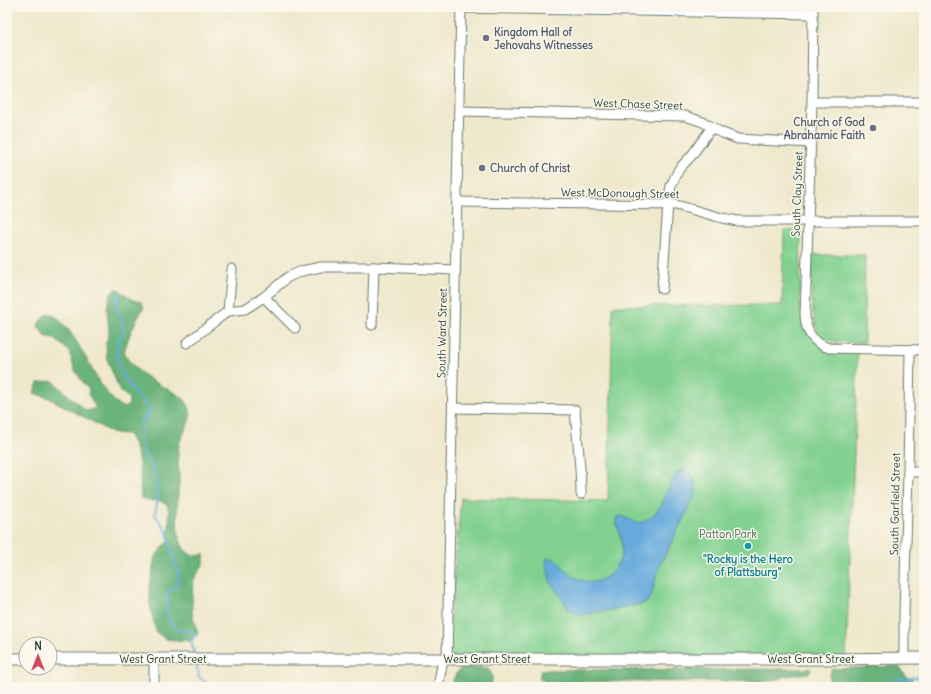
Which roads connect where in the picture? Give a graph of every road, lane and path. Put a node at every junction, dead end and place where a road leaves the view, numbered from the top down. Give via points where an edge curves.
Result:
1 (461, 7) edge
2 (813, 11) edge
3 (812, 102) junction
4 (924, 102) edge
5 (459, 111) junction
6 (712, 127) junction
7 (811, 143) junction
8 (457, 202) junction
9 (668, 204) junction
10 (808, 221) junction
11 (924, 222) edge
12 (374, 267) junction
13 (232, 269) dead end
14 (455, 270) junction
15 (662, 289) dead end
16 (264, 297) junction
17 (228, 311) junction
18 (372, 325) dead end
19 (295, 328) dead end
20 (187, 343) dead end
21 (910, 350) junction
22 (924, 350) edge
23 (453, 408) junction
24 (908, 472) junction
25 (924, 472) edge
26 (581, 494) dead end
27 (904, 658) junction
28 (924, 658) edge
29 (7, 659) edge
30 (18, 659) edge
31 (58, 659) edge
32 (154, 659) junction
33 (445, 659) junction
34 (154, 687) edge
35 (438, 687) edge

1 - 2 street
1 - 5 street, South Ward Street
2 - 3 street, South Clay Street
3 - 4 street
3 - 7 street, South Clay Street
5 - 6 street, West Chase Street via 685,116
5 - 8 street, South Ward Street
6 - 7 street, West Chase Street via 738,140
6 - 9 street via 679,169 671,186
7 - 10 street, South Clay Street
8 - 9 street, West McDonough Street
8 - 14 street, South Ward Street
9 - 10 street, West McDonough Street via 738,221
9 - 15 street
10 - 11 street, West McDonough Street
10 - 21 street, South Clay Street via 805,316 808,330 815,341 833,349
12 - 14 street
12 - 16 street via 321,267 302,270 288,277
12 - 18 street
13 - 17 street
14 - 23 street, South Ward Street
16 - 17 street via 245,309
16 - 19 street
17 - 20 street
21 - 22 street, South Clay Street
21 - 24 street, South Garfield Street
23 - 26 street via 575,410
23 - 33 street, South Ward Street
24 - 25 street
24 - 27 street, South Garfield Street
27 - 28 main road, West Grant Street
27 - 33 main road, West Grant Street
29 - 30 main road
31 - 32 main road, West Grant Street
32 - 33 main road, West Grant Street
32 - 34 street
33 - 35 street, South Ward Street

